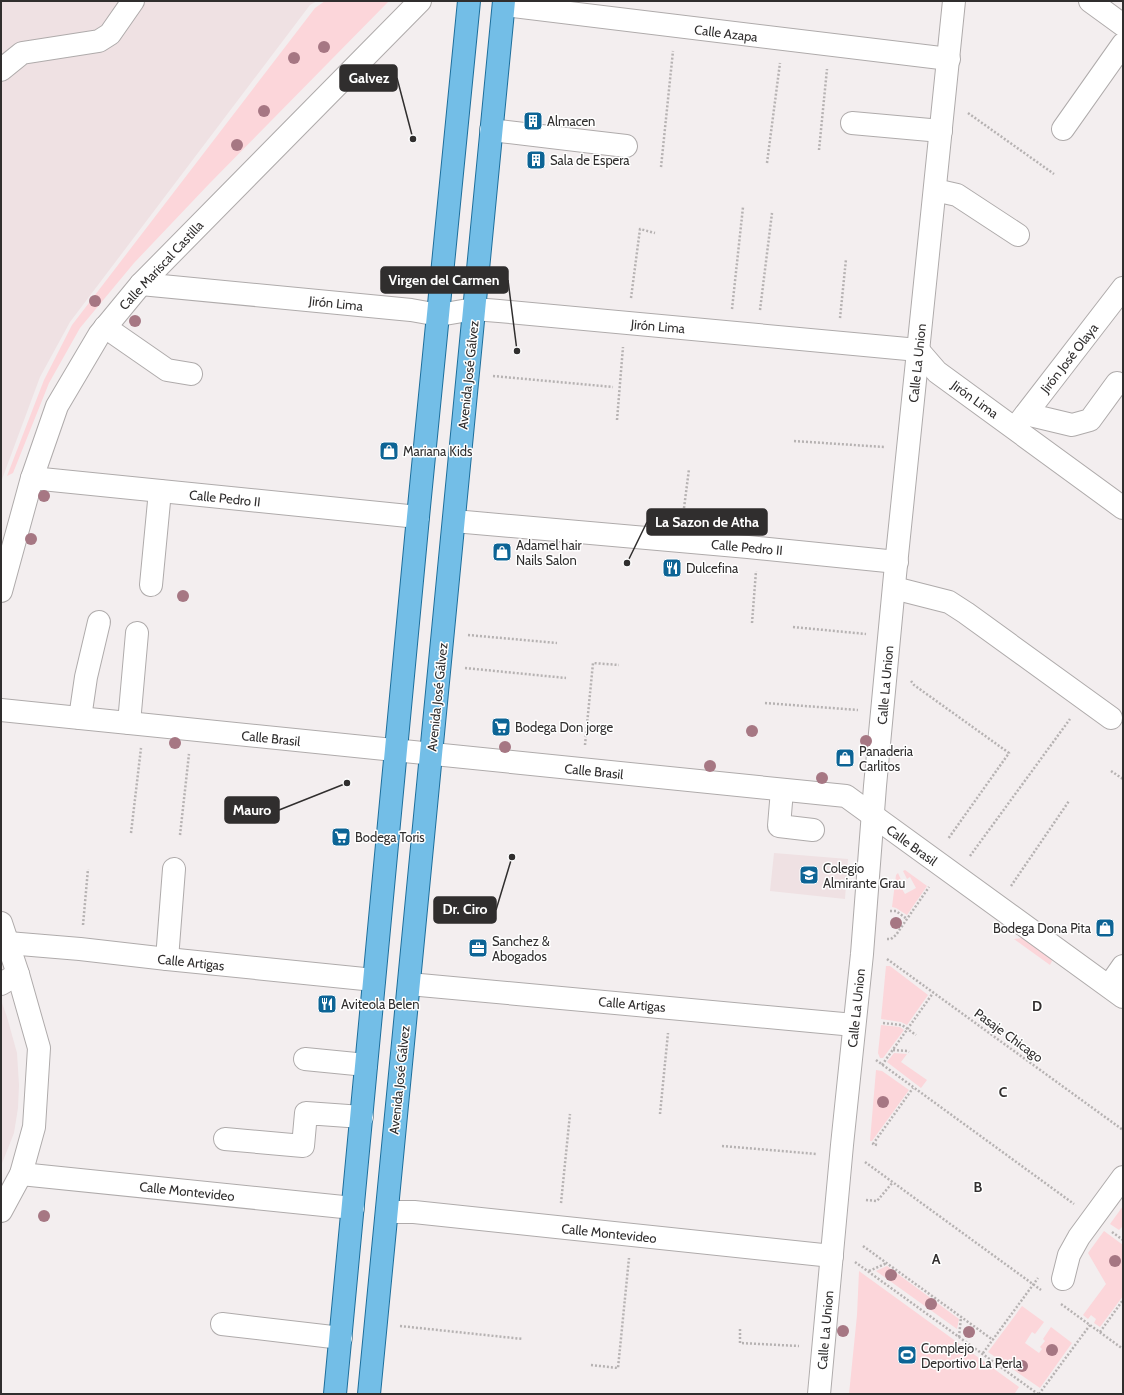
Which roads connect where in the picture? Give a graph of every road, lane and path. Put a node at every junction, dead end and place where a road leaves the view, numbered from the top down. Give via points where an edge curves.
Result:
1 (133, 1) edge
2 (420, 1) edge
3 (469, 1) edge
4 (954, 1) edge
5 (1090, 1) edge
6 (504, 3) edge
7 (1123, 25) edge
8 (1123, 44) edge
9 (673, 45) dead end
10 (780, 58) dead end
11 (949, 59) junction
12 (828, 64) dead end
13 (1, 70) edge
14 (966, 111) dead end
15 (852, 123) dead end
16 (1064, 129) dead end
17 (491, 130) junction
18 (941, 131) junction
19 (626, 146) dead end
20 (819, 150) dead end
21 (767, 163) dead end
22 (661, 168) dead end
23 (1054, 174) dead end
24 (935, 190) junction
25 (743, 206) dead end
26 (772, 213) dead end
27 (655, 233) dead end
28 (1018, 235) dead end
29 (846, 260) dead end
30 (140, 284) junction
31 (1123, 288) edge
32 (630, 304) dead end
33 (474, 310) junction
34 (731, 314) dead end
35 (439, 315) junction
36 (760, 317) dead end
37 (840, 325) dead end
38 (105, 327) junction
39 (623, 345) dead end
40 (918, 350) junction
41 (191, 374) dead end
42 (493, 376) dead end
43 (1117, 383) dead end
44 (613, 387) dead end
45 (617, 420) dead end
46 (1021, 421) junction
47 (794, 441) dead end
48 (888, 447) dead end
49 (689, 469) dead end
50 (32, 478) junction
51 (160, 491) junction
52 (1123, 508) edge
53 (418, 517) junction
54 (454, 521) junction
55 (682, 521) dead end
56 (897, 562) junction
57 (756, 566) dead end
58 (151, 585) dead end
59 (894, 588) junction
60 (1, 591) edge
61 (99, 622) dead end
62 (752, 623) dead end
63 (793, 627) dead end
64 (137, 633) dead end
65 (872, 634) dead end
66 (468, 635) dead end
67 (556, 643) dead end
68 (619, 665) dead end
69 (465, 668) dead end
70 (566, 678) dead end
71 (911, 681) dead end
72 (765, 703) dead end
73 (1, 710) edge
74 (861, 711) dead end
75 (80, 718) junction
76 (1111, 718) dead end
77 (1070, 719) dead end
78 (136, 724) junction
79 (191, 730) junction
80 (585, 749) dead end
81 (396, 750) junction
82 (431, 754) junction
83 (1111, 771) dead end
84 (1123, 779) edge
85 (782, 790) junction
86 (1069, 801) dead end
87 (874, 816) junction
88 (813, 830) dead end
89 (131, 833) dead end
90 (180, 835) dead end
91 (946, 842) dead end
92 (174, 868) dead end
93 (88, 869) dead end
94 (954, 875) junction
95 (932, 884) dead end
96 (1010, 887) dead end
97 (888, 910) dead end
98 (907, 919) junction
99 (4, 933) edge
100 (884, 938) dead end
101 (80, 949) junction
102 (882, 956) dead end
103 (167, 960) junction
104 (1123, 966) edge
105 (9, 979) edge
106 (374, 980) junction
107 (409, 984) junction
108 (1116, 992) edge
109 (933, 993) junction
110 (670, 1008) junction
111 (883, 1023) dead end
112 (854, 1025) junction
113 (908, 1029) junction
114 (916, 1035) dead end
115 (893, 1050) junction
116 (909, 1052) dead end
117 (305, 1058) dead end
118 (873, 1058) dead end
119 (366, 1065) junction
120 (882, 1065) junction
121 (913, 1088) junction
122 (570, 1114) dead end
123 (660, 1114) dead end
124 (362, 1117) junction
125 (1123, 1130) edge
126 (225, 1139) dead end
127 (877, 1145) dead end
128 (722, 1146) dead end
129 (842, 1151) junction
130 (21, 1174) junction
131 (1123, 1177) edge
132 (893, 1182) junction
133 (866, 1200) dead end
134 (354, 1208) junction
135 (1, 1211) edge
136 (386, 1212) junction
137 (1094, 1218) junction
138 (559, 1228) junction
139 (631, 1235) junction
140 (863, 1246) dead end
141 (833, 1252) junction
142 (887, 1264) junction
143 (869, 1272) junction
144 (1063, 1279) dead end
145 (1047, 1294) dead end
146 (1123, 1300) edge
147 (1060, 1304) dead end
148 (961, 1317) junction
149 (222, 1324) dead end
150 (376, 1324) junction
151 (1090, 1325) junction
152 (740, 1329) dead end
153 (1100, 1332) junction
154 (959, 1336) junction
155 (341, 1338) junction
156 (523, 1339) dead end
157 (993, 1340) dead end
158 (823, 1348) junction
159 (1123, 1349) edge
160 (591, 1365) dead end
161 (335, 1394) edge
162 (369, 1394) edge
163 (819, 1394) edge
164 (1039, 1394) edge

1 - 13 street via 110,34 99,41 22,53
2 - 30 street, Calle Mariscal Castilla
3 - 35 main road
4 - 11 street, Calle La Union
5 - 7 street
6 - 11 street, Calle Azapa
6 - 17 main road, Avenida José Gálvez
8 - 16 street
9 - 22 path
10 - 21 path
11 - 18 street, Calle La Union
12 - 20 path
14 - 23 path
15 - 18 street
17 - 19 street
17 - 33 main road, Avenida José Gálvez
18 - 24 street, Calle La Union
24 - 28 street via 957,195
24 - 40 street, Calle La Union
25 - 34 path
26 - 36 path
27 - 32 path via 640,229
29 - 37 path
30 - 35 street, Jirón Lima via 411,310
30 - 38 street, Calle Mariscal Castilla
31 - 46 street, Jirón José Olaya
33 - 35 street, Jirón Lima
33 - 40 street, Jirón Lima
33 - 54 main road, Avenida José Gálvez
35 - 53 main road
38 - 41 street via 167,370
38 - 50 street, Calle Mariscal Castilla via 57,406
39 - 45 path
40 - 46 street, Jirón Lima via 937,372
40 - 56 street, Calle La Union
42 - 44 path
43 - 46 street via 1090,420 1072,424
46 - 52 street, Jirón Lima
47 - 48 path
49 - 55 path
50 - 51 street, Calle Pedro II
50 - 60 street, Calle Mariscal Castilla
51 - 53 street, Calle Pedro II
51 - 58 street
53 - 81 main road
54 - 56 street, Calle Pedro II
54 - 82 main road, Avenida José Gálvez
56 - 59 street, Calle La Union
57 - 62 path
59 - 76 street via 949,602
59 - 87 street, Calle La Union
61 - 75 street
63 - 65 path
64 - 78 street
66 - 67 path
68 - 80 path via 593,663
69 - 70 path
71 - 91 path via 1009,753
72 - 74 path
73 - 75 street, Calle Brasil
75 - 78 street, Calle Brasil
77 - 94 path
78 - 79 street, Calle Brasil
78 - 89 path
79 - 81 street, Calle Brasil
79 - 90 path
81 - 82 street, Calle Brasil
81 - 106 main road
82 - 85 street, Calle Brasil
82 - 107 main road, Avenida José Gálvez
83 - 84 path
85 - 87 street, Calle Brasil via 846,796
85 - 88 street via 779,826
86 - 96 path
87 - 94 street, Calle Brasil
87 - 112 street, Calle La Union
92 - 103 street
93 - 101 path
94 - 108 street, Calle Brasil
95 - 98 path
97 - 98 path via 896,911
98 - 100 path via 894,937
99 - 101 street, Calle Artigas
99 - 105 street
101 - 103 street, Calle Artigas
102 - 109 path, Pasaje Chicago
103 - 106 street, Calle Artigas
104 - 108 street
105 - 130 street via 39,1048 34,1127
106 - 119 main road
107 - 110 street, Calle Artigas
107 - 136 main road, Avenida José Gálvez
109 - 113 path
109 - 125 path, Pasaje Chicago
110 - 112 street, Calle Artigas
110 - 123 path
111 - 113 path via 900,1024
112 - 129 street, Calle La Union
113 - 114 path
113 - 115 path
115 - 116 path
115 - 120 path
117 - 119 street
118 - 120 path
119 - 124 main road
120 - 121 path
121 - 127 path via 873,1144
121 - 137 path
122 - 138 path
124 - 126 street via 306,1112 303,1146
124 - 134 main road
128 - 129 path
129 - 132 path
129 - 141 street, Calle La Union
130 - 134 street, Calle Montevideo
130 - 135 street
131 - 137 street
132 - 133 path via 878,1201
132 - 145 path
134 - 155 main road
136 - 138 street, Calle Montevideo via 414,1212
136 - 150 main road, Avenida José Gálvez
137 - 144 street via 1069,1255
138 - 139 street, Calle Montevideo
139 - 141 street, Calle Montevideo
139 - 160 path via 618,1368
140 - 142 path
141 - 143 path
141 - 158 street, Calle La Union
142 - 143 path
142 - 148 path
143 - 154 path
146 - 153 path
147 - 151 path
148 - 154 path
148 - 157 path
149 - 155 street
150 - 156 path
150 - 162 main road, Avenida José Gálvez
151 - 153 path
151 - 164 path
152 - 158 path via 740,1343
153 - 159 path
154 - 164 path
155 - 161 main road
158 - 163 street, Calle La Union

